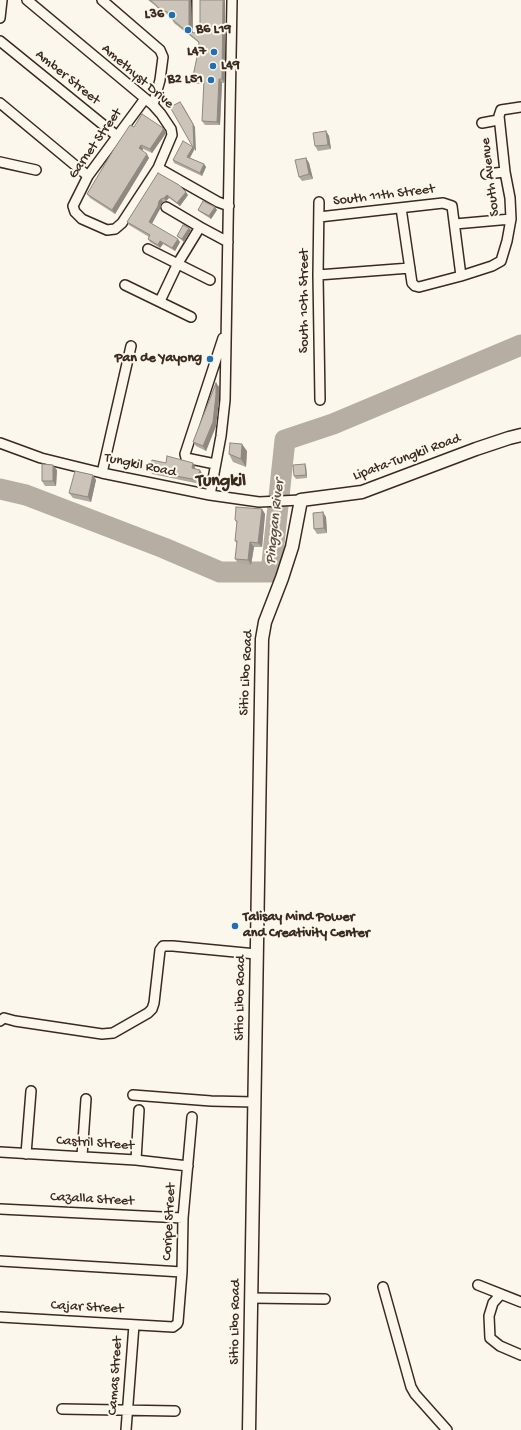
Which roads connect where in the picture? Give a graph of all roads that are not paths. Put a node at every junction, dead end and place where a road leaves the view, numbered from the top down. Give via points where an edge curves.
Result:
1 (2, 0) edge
2 (27, 0) edge
3 (102, 0) edge
4 (198, 0) edge
5 (232, 0) edge
6 (0, 18) edge
7 (197, 31) edge
8 (0, 41) edge
9 (144, 100) junction
10 (0, 103) edge
11 (152, 105) junction
12 (521, 107) edge
13 (498, 120) junction
14 (482, 123) dead end
15 (117, 136) junction
16 (0, 162) edge
17 (158, 168) junction
18 (36, 170) dead end
19 (505, 172) junction
20 (486, 174) dead end
21 (88, 176) junction
22 (319, 202) dead end
23 (73, 206) joint
24 (229, 206) junction
25 (166, 207) dead end
26 (401, 208) junction
27 (319, 217) junction
28 (511, 219) junction
29 (454, 224) junction
30 (200, 228) junction
31 (228, 242) junction
32 (148, 249) dead end
33 (178, 263) junction
34 (410, 268) junction
35 (318, 275) junction
36 (461, 276) junction
37 (210, 280) dead end
38 (125, 285) dead end
39 (160, 301) junction
40 (191, 317) dead end
41 (226, 329) junction
42 (131, 346) dead end
43 (320, 400) dead end
44 (521, 435) edge
45 (0, 443) edge
46 (215, 464) junction
47 (102, 473) junction
48 (210, 495) junction
49 (297, 500) junction
50 (256, 954) junction
51 (0, 1021) edge
52 (31, 1091) dead end
53 (132, 1095) dead end
54 (86, 1099) dead end
55 (254, 1102) junction
56 (139, 1110) dead end
57 (192, 1117) dead end
58 (0, 1152) edge
59 (26, 1154) junction
60 (82, 1156) junction
61 (136, 1160) junction
62 (188, 1166) junction
63 (0, 1209) edge
64 (183, 1218) junction
65 (0, 1261) edge
66 (182, 1272) junction
67 (478, 1285) dead end
68 (383, 1287) dead end
69 (501, 1294) junction
70 (251, 1298) junction
71 (325, 1299) dead end
72 (521, 1302) edge
73 (0, 1317) edge
74 (134, 1325) junction
75 (173, 1327) joint
76 (521, 1355) edge
77 (62, 1409) dead end
78 (127, 1410) junction
79 (175, 1411) dead end
80 (126, 1430) edge
81 (249, 1430) edge
82 (447, 1430) edge

1 - 6 street
2 - 9 street, Amethyst Drive
3 - 11 street via 160,50 164,57
4 - 7 street
5 - 24 street
8 - 15 street, Amber Street
9 - 11 street, Amethyst Drive
9 - 15 street, Garnet Street
10 - 21 street
11 - 17 street, Amethyst Drive via 169,124 172,135
12 - 13 street, South Avenue via 501,110
13 - 14 street
13 - 19 street, South Avenue
15 - 21 street, Garnet Street
16 - 18 street
17 - 23 street, Amethyst Drive via 122,223 115,229 107,230 82,219
17 - 24 street
19 - 20 street
19 - 28 street, South Avenue
21 - 23 street, Garnet Street
22 - 27 street, South 10th Street
24 - 31 street
25 - 30 street
26 - 27 street, South 11th Street
26 - 29 street, South 11th Street via 443,203 452,206
26 - 34 street
27 - 35 street, South 10th Street
28 - 29 street
28 - 36 street, South Avenue via 501,261
29 - 36 street
30 - 31 street
30 - 33 street
31 - 41 street
32 - 33 street
33 - 37 street
33 - 39 street
34 - 35 street
34 - 36 street via 412,283 419,287
35 - 43 street, South 10th Street
38 - 39 street
39 - 40 street
41 - 46 street via 225,400
41 - 46 street via 185,454 186,458
42 - 47 street
44 - 49 street, Lipata-Tungkil Road via 476,449 362,492
45 - 47 street, Tungkil Road via 41,458
46 - 48 street
47 - 48 street, Tungkil Road
48 - 49 street, Tungkil Road via 259,502
49 - 50 street, Sitio Libo Road via 292,547 265,622 262,639
50 - 51 street via 161,947 152,1009 113,1033 104,1034 4,1018
50 - 55 street, Sitio Libo Road
52 - 59 street
53 - 55 street
54 - 60 street
55 - 70 street, Sitio Libo Road
56 - 61 street
57 - 62 street, Coripe Street
58 - 59 street, Castril Street
59 - 60 street, Castril Street
60 - 61 street, Castril Street
61 - 62 street, Castril Street
62 - 64 street, Coripe Street
63 - 64 street, Cazalla Street
64 - 66 street, Coripe Street
65 - 66 street
66 - 75 street, Coripe Street via 178,1322
67 - 69 street
68 - 82 street via 411,1387
69 - 72 street
69 - 76 street via 493,1303 489,1316 490,1338 500,1346
70 - 71 street
70 - 81 street, Sitio Libo Road
73 - 74 street, Cajar Street
74 - 75 street, Cajar Street
74 - 78 street, Camas Street
77 - 78 street
78 - 79 street
78 - 80 street, Camas Street

